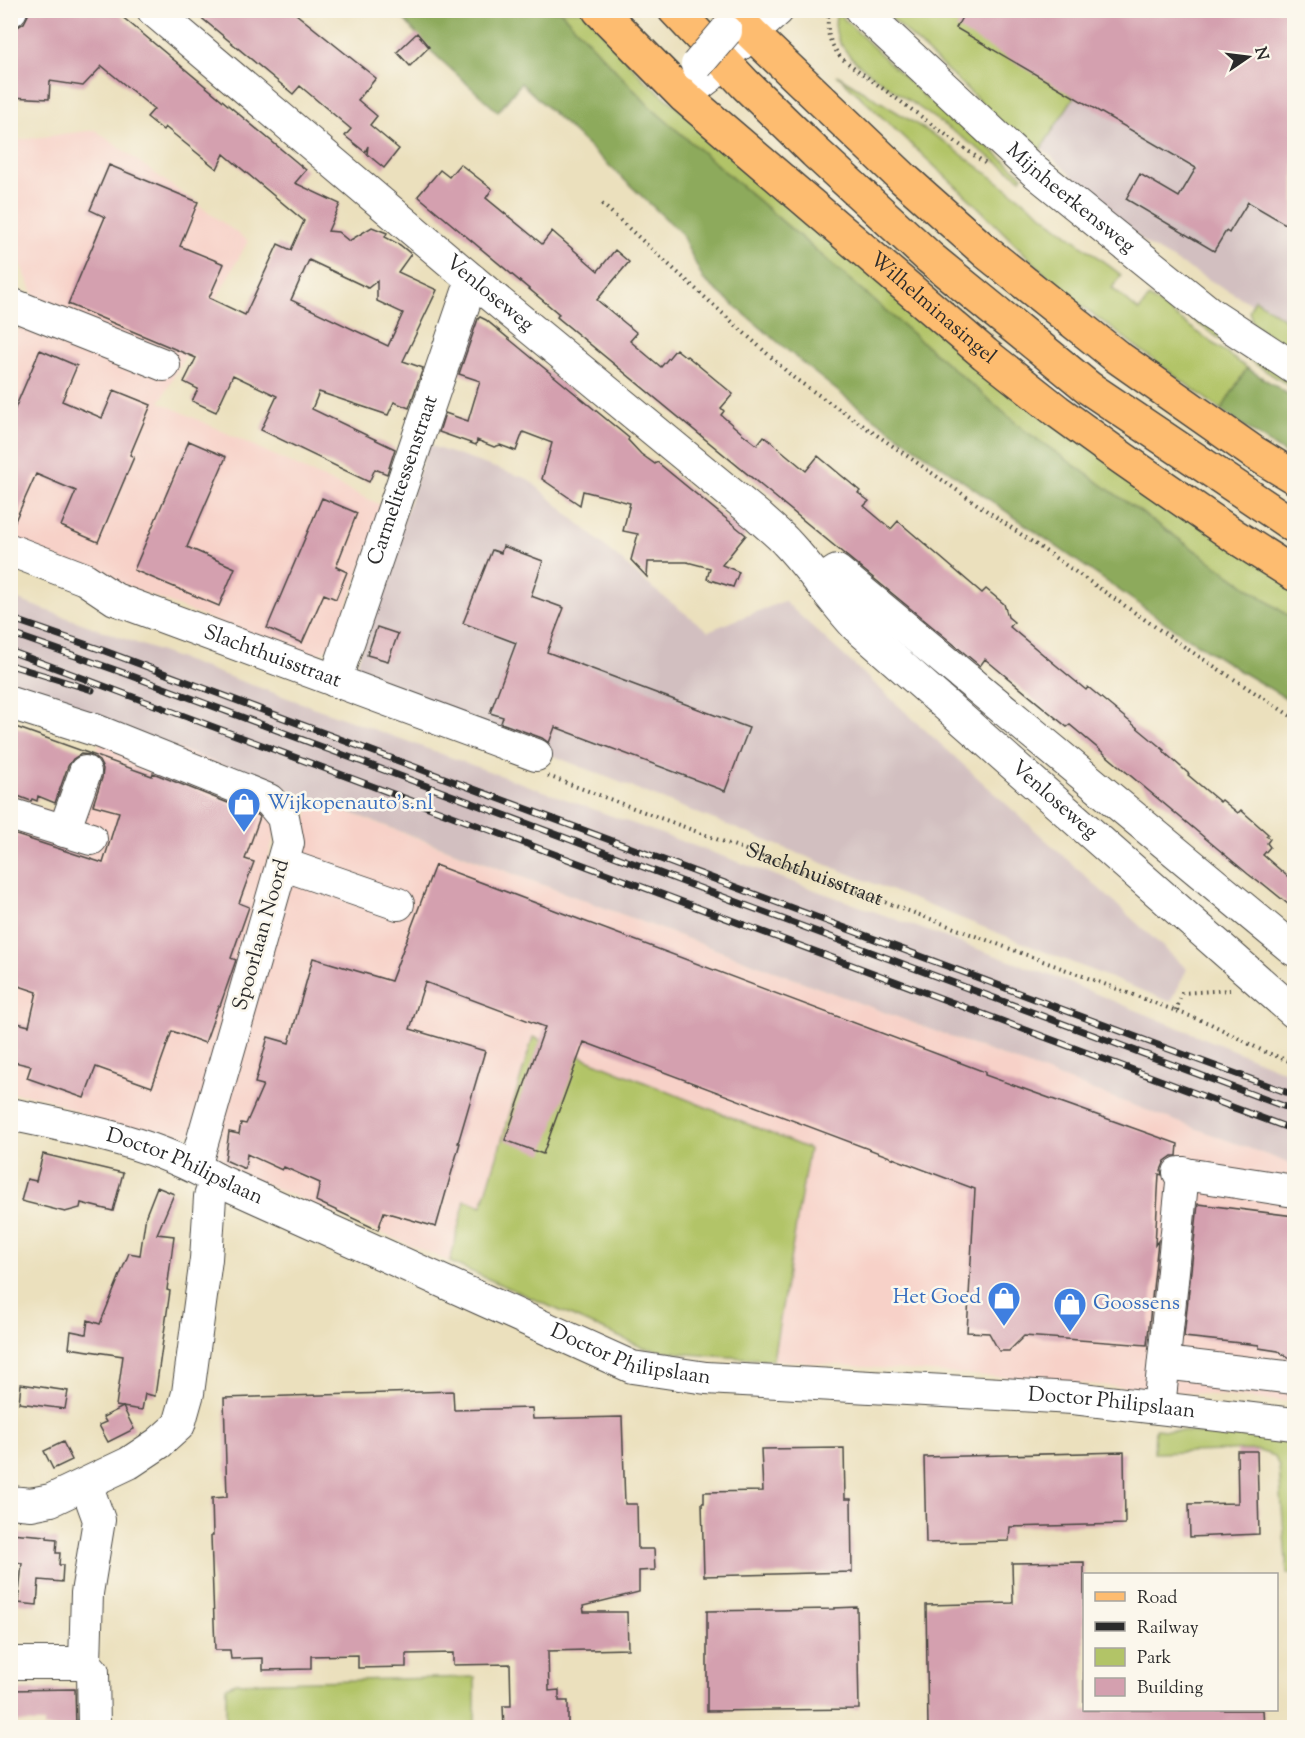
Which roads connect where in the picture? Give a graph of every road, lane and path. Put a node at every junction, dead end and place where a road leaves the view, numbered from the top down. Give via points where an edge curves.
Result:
1 (153, 10) edge
2 (599, 10) edge
3 (675, 10) edge
4 (778, 10) edge
5 (829, 10) edge
6 (861, 10) edge
7 (738, 25) edge
8 (697, 79) junction
9 (992, 169) dead end
10 (602, 204) dead end
11 (472, 280) junction
12 (11, 303) edge
13 (164, 365) dead end
14 (1294, 368) edge
15 (1294, 477) edge
16 (1294, 526) edge
17 (10, 550) edge
18 (1294, 574) edge
19 (820, 582) junction
20 (335, 681) junction
21 (10, 703) edge
22 (1294, 718) edge
23 (542, 765) joint
24 (85, 772) dead end
25 (10, 814) edge
26 (285, 854) junction
27 (398, 903) dead end
28 (1294, 950) edge
29 (1232, 989) dead end
30 (1176, 1011) junction
31 (1294, 1012) edge
32 (1294, 1063) edge
33 (10, 1114) edge
34 (206, 1173) junction
35 (1294, 1191) edge
36 (1164, 1363) junction
37 (1294, 1378) edge
38 (1159, 1408) junction
39 (1294, 1424) edge
40 (86, 1484) junction
41 (10, 1502) edge
42 (10, 1663) edge
43 (85, 1663) junction
44 (94, 1728) edge

1 - 11 street, Venloseweg
2 - 8 main road, Wilhelminasingel
3 - 16 main road, Wilhelminasingel via 807,145 930,258 1089,388
4 - 7 street
5 - 9 path, Mijnheerkensweg via 826,29 841,58
6 - 14 street, Mijnheerkensweg via 1043,178 1210,314
7 - 8 street
7 - 15 main road via 986,252 1116,356
8 - 18 main road, Wilhelminasingel via 986,354 1169,492
10 - 22 path via 794,378
11 - 19 street, Venloseweg via 758,516 786,541
11 - 20 street, Carmelitessenstraat
12 - 13 street
17 - 20 street, Slachthuisstraat via 85,579 115,599
19 - 28 street, Venloseweg via 837,571
19 - 31 street, Venloseweg via 856,626
20 - 23 street, Slachthuisstraat
21 - 26 street, Spoorlaan Noord via 95,729 269,800 283,817
23 - 30 path, Slachthuisstraat
24 - 25 street via 77,835
26 - 27 street
26 - 34 street, Spoorlaan Noord
29 - 30 path via 1182,993
30 - 32 path, Slachthuisstraat
33 - 34 street, Doctor Philipslaan via 137,1143
34 - 38 street, Doctor Philipslaan via 632,1367 706,1378 1073,1398
34 - 40 street, Spoorlaan Noord via 210,1197 206,1258 188,1393 179,1425 129,1463
35 - 36 street via 1181,1173
36 - 37 street
36 - 38 street
38 - 39 street, Doctor Philipslaan
40 - 41 street, Spoorlaan Noord via 51,1500 31,1504
40 - 43 street via 99,1520 87,1593
42 - 43 street
43 - 44 street via 93,1672

